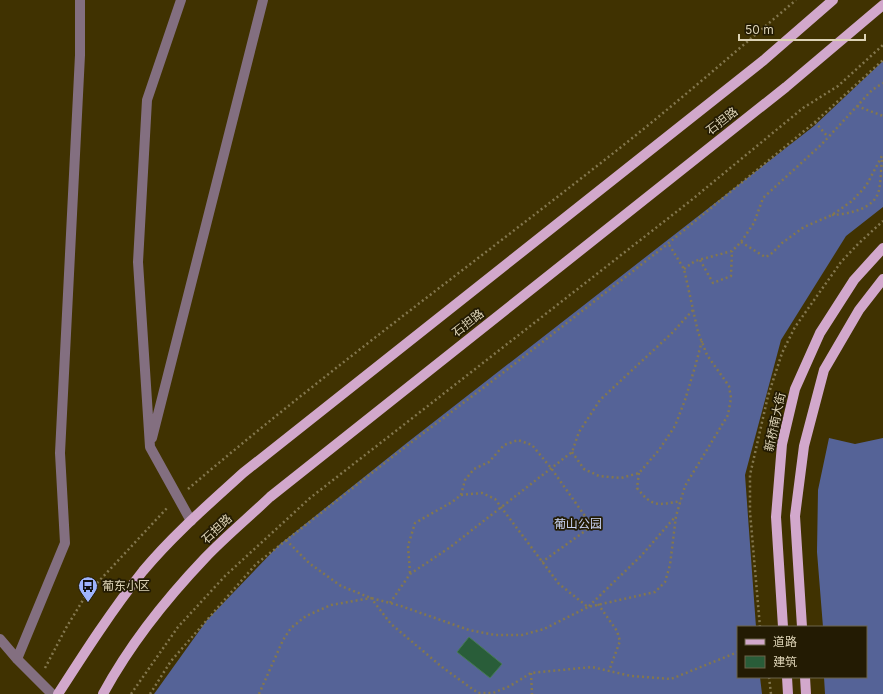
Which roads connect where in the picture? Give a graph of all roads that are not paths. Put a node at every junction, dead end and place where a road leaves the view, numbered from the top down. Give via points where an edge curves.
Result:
1 (80, 0) edge
2 (181, 0) edge
3 (263, 0) edge
4 (833, 0) edge
5 (883, 5) edge
6 (883, 248) edge
7 (883, 279) edge
8 (150, 448) junction
9 (191, 521) junction
10 (783, 626) edge
11 (802, 626) edge
12 (0, 639) edge
13 (17, 659) junction
14 (787, 678) edge
15 (805, 678) edge
16 (52, 694) edge
17 (58, 694) edge
18 (103, 694) edge
19 (788, 694) edge
20 (806, 694) edge

1 - 13 street via 80,55 60,452 65,543
2 - 8 street via 147,100 138,262
3 - 8 street
4 - 9 main road, 石担路 via 764,60 243,473
5 - 18 main road, 石担路 via 786,87 270,498 206,557 160,609 116,670
6 - 10 main road, 新桥南大街 via 854,280 820,333 795,389 782,444 776,517
7 - 11 main road via 858,310 824,370 804,446 795,516
8 - 9 street
9 - 17 main road, 石担路 via 144,571 106,620
12 - 13 street
13 - 16 street
14 - 19 main road
15 - 20 main road

